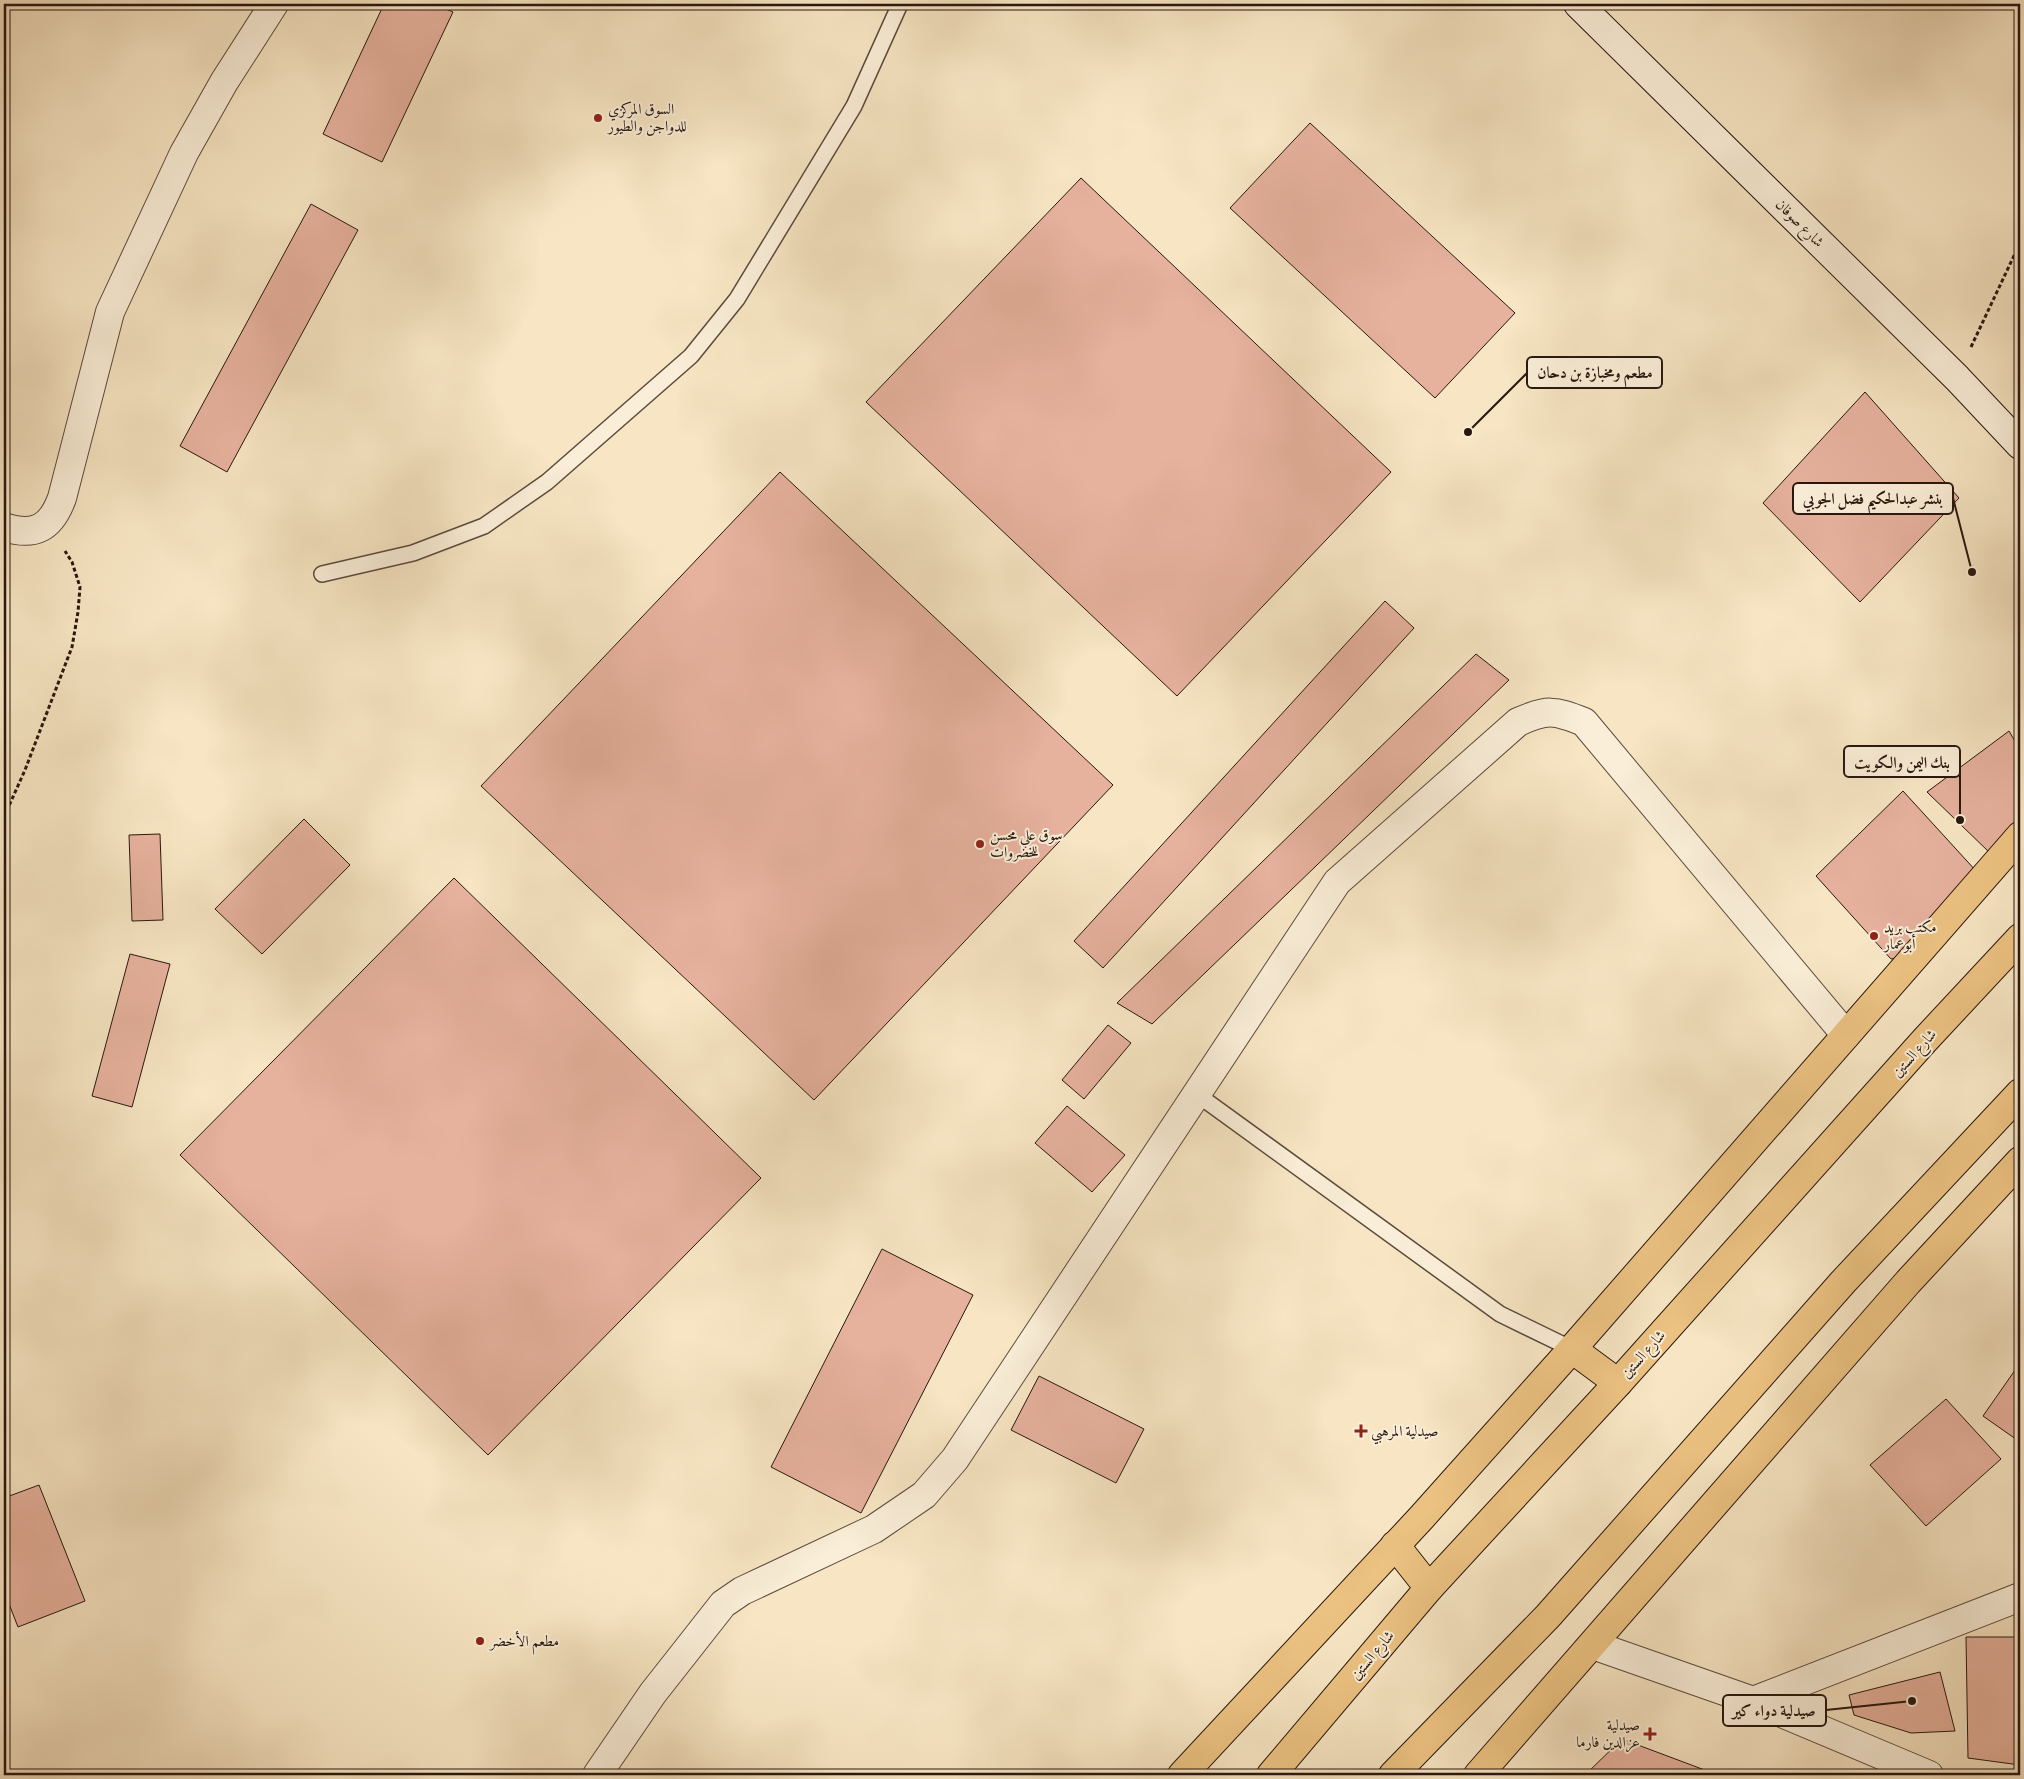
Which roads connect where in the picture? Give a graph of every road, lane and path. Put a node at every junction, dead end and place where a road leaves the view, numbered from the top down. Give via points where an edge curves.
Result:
1 (274, 4) edge
2 (900, 4) edge
3 (1578, 4) edge
4 (2020, 243) edge
5 (1957, 378) junction
6 (2020, 444) edge
7 (48, 523) junction
8 (4, 527) edge
9 (322, 574) dead end
10 (4, 817) edge
11 (2019, 839) edge
12 (2020, 938) edge
13 (1846, 1035) junction
14 (2020, 1093) edge
15 (1198, 1095) junction
16 (2020, 1161) edge
17 (1572, 1349) junction
18 (1618, 1382) junction
19 (1395, 1545) junction
20 (1428, 1588) junction
21 (2020, 1597) edge
22 (1593, 1644) junction
23 (1753, 1701) junction
24 (597, 1775) edge
25 (1182, 1775) edge
26 (1271, 1775) edge
27 (1394, 1775) edge
28 (1478, 1775) edge
29 (1929, 1775) edge

1 - 7 street via 184,153 110,312 62,498 56,514
2 - 9 lane via 854,106 737,299 691,356 546,482 484,526 413,553
3 - 5 street, شارع صوفان
4 - 5 path
5 - 6 street, شارع صوفان
7 - 8 street via 34,531 14,531
7 - 10 path via 72,562 80,587 78,612 72,647
11 - 13 main road
12 - 18 main road, شارع الستين
13 - 15 street via 1584,722 1560,712 1538,713 1518,722 1337,882
13 - 17 main road
14 - 27 main road via 1843,1282 1548,1616
15 - 17 lane via 1500,1314
15 - 24 street via 955,1459 924,1495 874,1529 742,1591 723,1604 653,1693
16 - 22 main road via 1908,1282
17 - 18 main road
17 - 19 main road
18 - 20 main road, شارع الستين
19 - 20 main road
19 - 25 main road
20 - 26 main road, شارع الستين
21 - 23 street
22 - 23 street
22 - 28 main road
23 - 29 street

